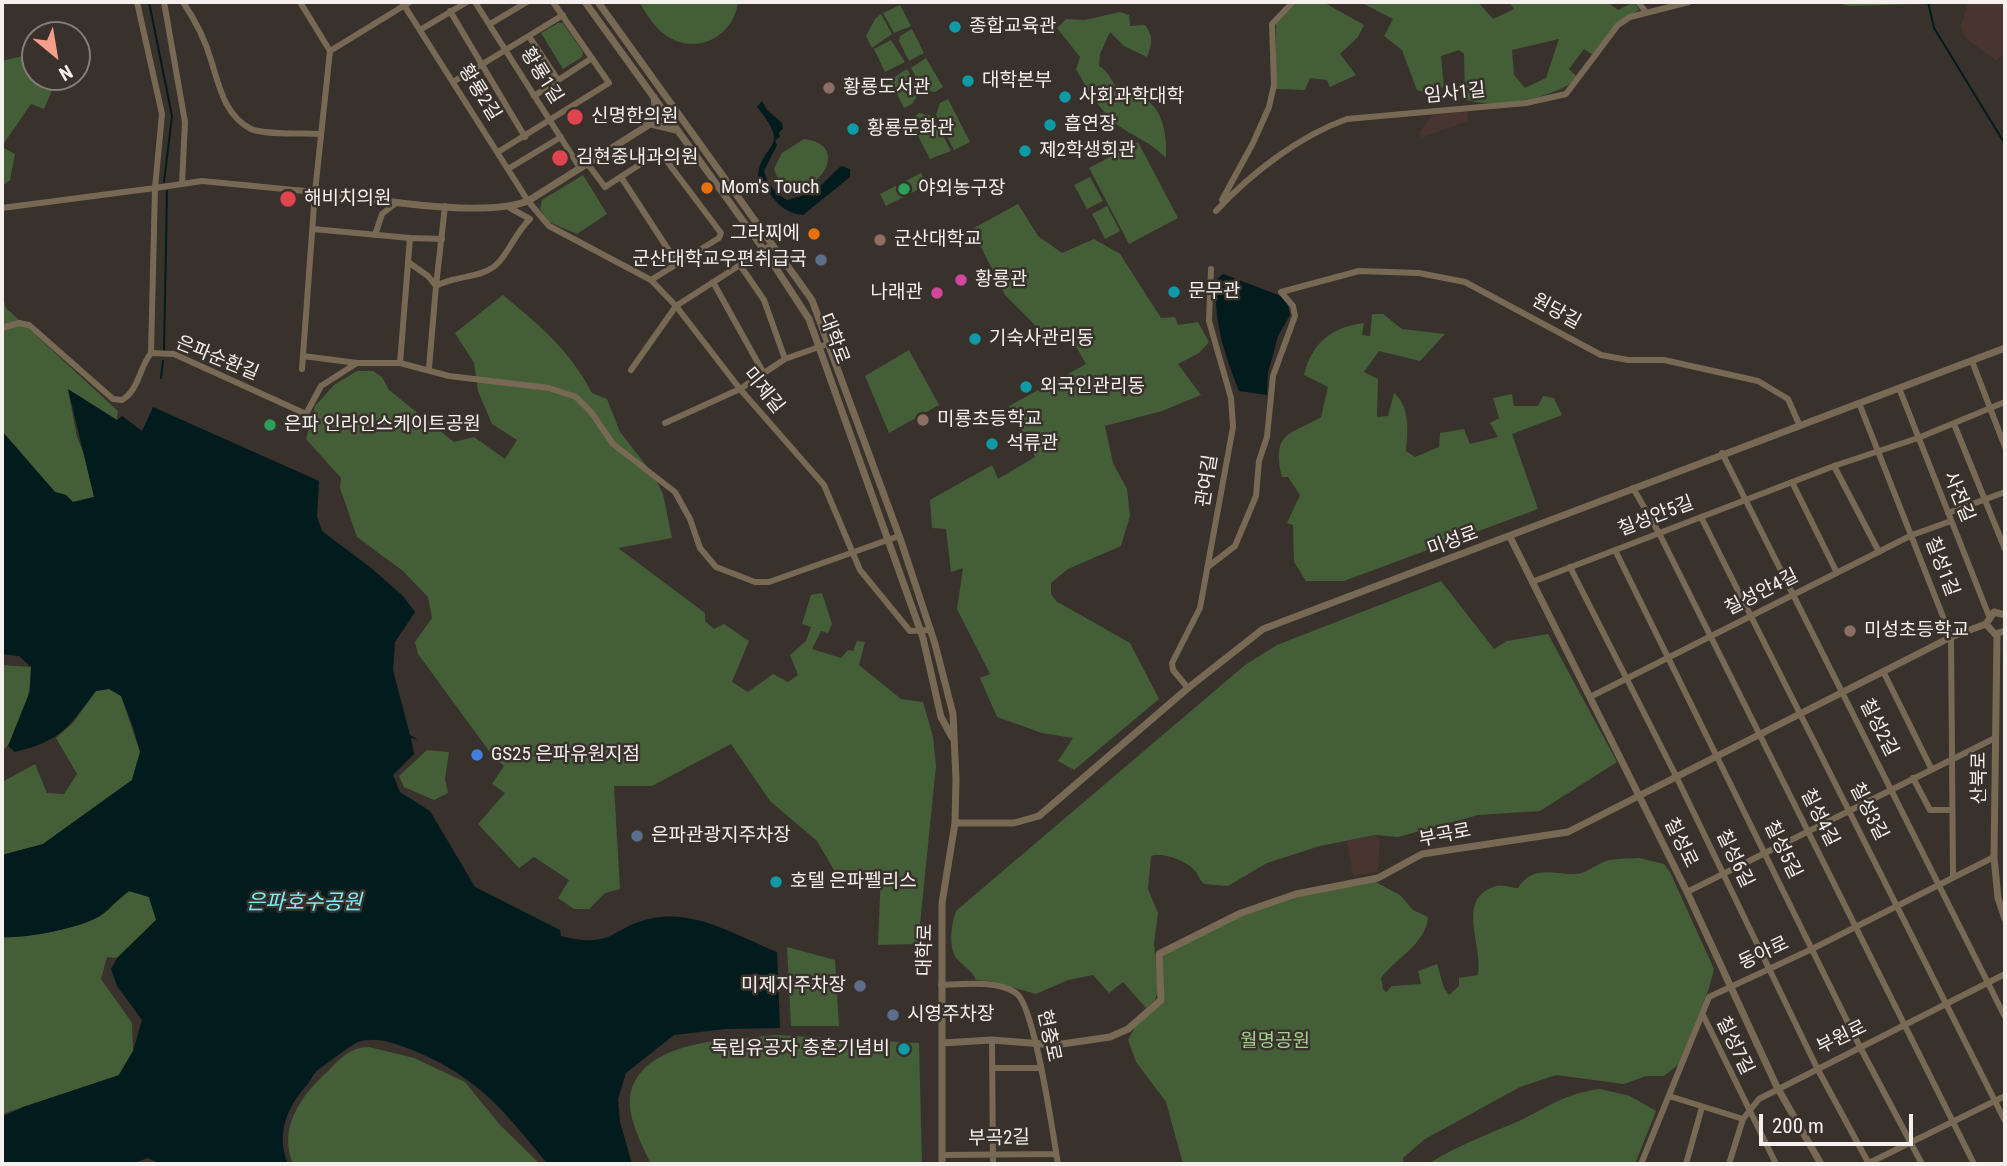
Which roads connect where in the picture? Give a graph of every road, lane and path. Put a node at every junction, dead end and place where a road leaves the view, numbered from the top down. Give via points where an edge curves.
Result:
1 (137, 2) edge
2 (164, 2) edge
3 (183, 2) edge
4 (300, 2) edge
5 (467, 2) edge
6 (475, 2) edge
7 (527, 2) edge
8 (553, 2) edge
9 (585, 2) edge
10 (598, 2) edge
11 (1293, 2) edge
12 (1638, 2) edge
13 (1689, 2) edge
14 (406, 3) edge
15 (450, 11) junction
16 (1646, 12) junction
17 (563, 15) junction
18 (490, 24) junction
19 (420, 30) junction
20 (530, 38) junction
21 (330, 51) junction
22 (507, 51) junction
23 (592, 58) junction
24 (483, 66) junction
25 (558, 80) junction
26 (453, 82) junction
27 (534, 96) junction
28 (654, 97) junction
29 (675, 108) junction
30 (666, 114) junction
31 (551, 121) junction
32 (648, 125) junction
33 (679, 132) junction
34 (321, 134) junction
35 (525, 136) junction
36 (561, 137) junction
37 (498, 152) junction
38 (583, 165) junction
39 (508, 169) junction
40 (621, 177) junction
41 (182, 184) junction
42 (155, 188) junction
43 (316, 192) junction
44 (528, 201) junction
45 (404, 202) junction
46 (446, 205) junction
47 (2, 208) edge
48 (510, 208) junction
49 (530, 219) junction
50 (549, 226) junction
51 (313, 229) junction
52 (375, 235) junction
53 (410, 238) junction
54 (442, 239) junction
55 (772, 244) junction
56 (764, 250) junction
57 (408, 262) junction
58 (677, 263) junction
59 (740, 265) junction
60 (1211, 269) dead end
61 (651, 280) junction
62 (713, 282) junction
63 (436, 286) junction
64 (676, 306) junction
65 (2, 328) edge
66 (830, 343) junction
67 (819, 347) junction
68 (2005, 348) edge
69 (151, 353) junction
70 (303, 356) junction
71 (785, 359) junction
72 (1972, 361) junction
73 (357, 363) junction
74 (400, 363) junction
75 (429, 368) junction
76 (302, 369) dead end
77 (631, 370) dead end
78 (763, 372) junction
79 (740, 388) junction
80 (1899, 388) junction
81 (2005, 402) edge
82 (1859, 403) junction
83 (1990, 408) junction
84 (665, 423) dead end
85 (1799, 424) junction
86 (1954, 425) junction
87 (1918, 438) junction
88 (2005, 447) edge
89 (1722, 453) junction
90 (1878, 453) junction
91 (1834, 466) junction
92 (1792, 482) junction
93 (1633, 488) junction
94 (2005, 492) edge
95 (1986, 499) junction
96 (1745, 500) junction
97 (1948, 513) junction
98 (1701, 517) junction
99 (1951, 521) junction
100 (1659, 533) junction
101 (1912, 535) junction
102 (899, 536) junction
103 (1510, 537) junction
104 (888, 540) junction
105 (2005, 549) edge
106 (1615, 550) junction
107 (853, 552) junction
108 (1879, 552) junction
109 (1209, 566) junction
110 (1570, 567) junction
111 (1838, 573) junction
112 (1532, 582) junction
113 (1794, 595) junction
114 (2005, 604) edge
115 (2004, 614) edge
116 (1989, 615) junction
117 (1752, 616) junction
118 (1986, 624) junction
119 (931, 630) junction
120 (921, 632) junction
121 (2001, 633) edge
122 (1710, 637) junction
123 (1951, 637) junction
124 (1668, 658) junction
125 (1884, 673) junction
126 (1626, 679) junction
127 (1188, 688) junction
128 (1843, 694) junction
129 (1590, 697) junction
130 (1801, 714) junction
131 (1759, 735) junction
132 (953, 737) junction
133 (1996, 738) junction
134 (1996, 749) junction
135 (2005, 751) edge
136 (1716, 756) junction
137 (1953, 757) junction
138 (1931, 768) junction
139 (1676, 776) junction
140 (1913, 778) junction
141 (1892, 789) junction
142 (1639, 795) junction
143 (1849, 810) junction
144 (1951, 810) junction
145 (955, 822) junction
146 (1808, 831) junction
147 (1765, 852) junction
148 (1994, 857) junction
149 (1724, 873) junction
150 (1953, 877) junction
151 (1939, 885) junction
152 (1687, 892) junction
153 (1898, 905) junction
154 (2005, 919) edge
155 (1855, 926) junction
156 (1812, 949) junction
157 (1770, 969) junction
158 (2005, 974) edge
159 (1989, 982) junction
160 (941, 985) junction
161 (1731, 986) junction
162 (1946, 1004) junction
163 (1702, 1015) junction
164 (2005, 1017) edge
165 (1904, 1025) junction
166 (992, 1040) junction
167 (942, 1043) junction
168 (1036, 1043) junction
169 (1860, 1047) junction
170 (992, 1068) junction
171 (1039, 1068) junction
172 (1816, 1068) junction
173 (1777, 1087) junction
174 (1669, 1096) junction
175 (2005, 1096) edge
176 (1995, 1101) junction
177 (1702, 1107) junction
178 (1747, 1109) junction
179 (1742, 1119) junction
180 (2005, 1121) edge
181 (1953, 1122) junction
182 (1911, 1143) junction
183 (1056, 1154) junction
184 (993, 1155) junction
185 (942, 1160) edge
186 (993, 1164) edge
187 (1058, 1164) edge
188 (1641, 1164) edge
189 (1686, 1164) edge
190 (1729, 1164) edge
191 (1776, 1164) edge
192 (1821, 1164) edge
193 (1868, 1164) edge
194 (1922, 1164) edge
195 (1974, 1164) edge

1 - 42 street via 162,114
2 - 41 street via 185,121
3 - 34 street via 212,62 215,82 239,119 252,130
4 - 21 street
5 - 15 street
6 - 18 street, 황룡1길
7 - 18 street
8 - 17 street
9 - 28 street, 대학로
10 - 29 street, 대학로
11 - 16 street, 임사1길 via 1272,24 1275,85 1263,123 1216,211 1262,169 1321,129 1347,119 1526,103 1566,94 1618,25
12 - 16 street
13 - 16 street, 임사1길
14 - 19 street, 황룡2길
14 - 21 street
15 - 19 street
15 - 24 street
17 - 20 street
17 - 23 street
18 - 22 street, 황룡1길
19 - 26 street, 황룡2길
20 - 22 street
20 - 25 street
21 - 34 street
22 - 24 street
22 - 27 street, 황룡1길
23 - 25 street
23 - 31 street via 609,83
24 - 26 street
24 - 35 street
25 - 27 street
26 - 37 street, 황룡2길
27 - 31 street, 황룡1길
28 - 30 street, 대학로
28 - 32 street
29 - 30 street
29 - 55 street, 대학로
30 - 32 street
30 - 33 street, 대학로
31 - 35 street
31 - 36 street, 황룡1길
32 - 33 street via 665,125
32 - 38 street
33 - 56 street, 대학로
34 - 43 street
35 - 37 street
36 - 38 street, 황룡1길
36 - 39 street
37 - 39 street, 황룡2길
38 - 40 street, 황룡1길 via 601,186
38 - 44 street
39 - 44 street, 황룡2길
40 - 58 street
40 - 58 street via 656,154 663,156 721,233
41 - 42 street
41 - 43 street via 202,181
42 - 47 street
42 - 69 street
43 - 45 street
43 - 51 street
44 - 48 street
44 - 50 street, 미제길
45 - 46 street
45 - 52 street via 392,204 382,214
46 - 48 street
46 - 54 street
48 - 49 street
49 - 50 street
49 - 63 street via 514,235 498,264
50 - 61 street, 미제길
51 - 52 street
51 - 70 street
52 - 53 street
53 - 54 street
53 - 57 street
54 - 63 street
55 - 56 street
55 - 66 street, 대학로 via 812,300
56 - 59 street
56 - 67 street, 대학로 via 802,306
57 - 63 street
57 - 74 street
58 - 61 street
59 - 62 street
59 - 71 street via 764,300
60 - 109 street, 관여길 via 1209,321 1233,420
61 - 64 street, 미제길
62 - 64 street
62 - 78 street
63 - 75 street
64 - 77 street
64 - 79 street, 미제길
65 - 69 street, 은파순환길 via 29,325 113,399 122,400 134,391 141,365
66 - 67 street
66 - 102 street, 대학로
67 - 71 street
67 - 104 street, 대학로
68 - 72 street, 미성로
69 - 73 street, 은파순환길 via 174,354 306,414 321,386
70 - 73 street
70 - 76 street
71 - 78 street
72 - 80 street, 미성로
72 - 83 street
73 - 74 street
74 - 75 street
75 - 107 street via 449,376 549,388 576,397 613,444 675,492 700,548 716,567 733,576 769,582
78 - 79 street
79 - 84 street
79 - 107 street, 미제길 via 824,485
80 - 82 street, 미성로
80 - 87 street, 사전길
81 - 83 street, 칠성안5길
82 - 85 street, 미성로
82 - 90 street, 칠성1길
83 - 86 street, 칠성안5길
83 - 88 street
85 - 89 street, 미성로
85 - 109 street, 원당길 via 1788,399 1758,382 1664,360 1601,355 1465,282 1419,273 1359,271 1281,292 1295,316 1273,376 1256,496 1235,546
86 - 87 street, 칠성안5길
86 - 95 street
87 - 90 street, 칠성안5길
87 - 97 street, 사전길
89 - 93 street, 미성로
89 - 96 street, 칠성2길
90 - 91 street, 칠성안5길
90 - 101 street, 칠성1길
91 - 92 street, 칠성안5길
91 - 108 street
92 - 96 street, 칠성안5길
92 - 111 street
93 - 100 street, 칠성4길
93 - 103 street, 미성로
94 - 95 street
95 - 97 street
95 - 105 street
96 - 98 street, 칠성안5길
96 - 113 street, 칠성2길
97 - 99 street, 사전길
98 - 100 street, 칠성안5길
98 - 117 street, 칠성3길
99 - 101 street, 칠성안4길
99 - 116 street, 사전길
100 - 106 street, 칠성안5길
100 - 122 street, 칠성4길
101 - 108 street, 칠성안4길
101 - 123 street, 칠성1길
102 - 104 street
102 - 119 street, 대학로
103 - 112 street, 칠성로
103 - 127 street, 미성로 via 1263,629
104 - 107 street
104 - 120 street, 대학로
106 - 110 street, 칠성안5길
106 - 124 street, 칠성5길
107 - 120 street, 미제길 via 865,577 904,626
108 - 111 street, 칠성안4길
109 - 127 street, 관여길 via 1200,608 1172,663
110 - 112 street, 칠성안5길
110 - 126 street, 칠성6길
111 - 113 street, 칠성안4길
112 - 129 street, 칠성로
113 - 117 street, 칠성안4길
113 - 128 street, 칠성2길
114 - 115 street
115 - 116 street
116 - 118 street
117 - 122 street, 칠성안4길
117 - 130 street, 칠성3길
118 - 121 street via 1989,631
118 - 123 street, 부곡로
119 - 120 street
119 - 132 street, 대학로 via 953,714
120 - 132 street, 대학로 via 941,717
121 - 133 street, 산북로
122 - 124 street, 칠성안4길
122 - 131 street, 칠성4길
123 - 125 street, 부곡로
123 - 137 street, 칠성1길
124 - 126 street, 칠성안4길
124 - 136 street, 칠성5길
125 - 128 street, 부곡로
125 - 138 street
126 - 129 street, 칠성안4길
126 - 139 street, 칠성6길
127 - 145 street, 미성로 via 1039,816 1014,823
128 - 130 street, 부곡로
128 - 141 street, 칠성2길
129 - 142 street, 칠성로
130 - 131 street, 부곡로
130 - 143 street, 칠성3길
131 - 136 street, 부곡로
131 - 146 street, 칠성4길
132 - 145 street, 대학로
133 - 134 street, 산북로
133 - 137 street
134 - 135 street
134 - 148 street, 산북로
136 - 139 street, 부곡로
136 - 147 street, 칠성5길
137 - 138 street
137 - 144 street, 칠성1길
138 - 140 street
139 - 142 street, 부곡로
139 - 149 street, 칠성6길
140 - 141 street
140 - 144 street via 1930,810
141 - 143 street
141 - 151 street, 칠성2길
142 - 152 street, 칠성로
142 - 168 street, 부곡로 via 1568,832 1422,854 1378,878 1296,894 1241,913 1160,954 1161,1000 1121,1033 1055,1045
143 - 146 street
143 - 153 street, 칠성3길
144 - 150 street, 칠성1길
145 - 160 street, 대학로 via 942,903
146 - 147 street
146 - 155 street, 칠성4길
147 - 149 street
147 - 156 street, 칠성5길
148 - 150 street, 동아로
148 - 154 street, 산북로
149 - 152 street
149 - 157 street, 칠성6길
150 - 151 street, 동아로
151 - 153 street, 동아로
151 - 159 street, 칠성2길
152 - 161 street, 칠성로
153 - 155 street, 동아로
153 - 162 street, 칠성3길
155 - 156 street, 동아로
155 - 165 street, 칠성4길
156 - 157 street, 동아로
156 - 169 street, 칠성5길
157 - 161 street, 동아로
157 - 172 street, 칠성6길
158 - 159 street, 부원로
159 - 162 street, 부원로
159 - 164 street, 칠성2길
160 - 167 street, 대학로
160 - 168 street, 현충로 via 988,985 1016,993 1030,1014
161 - 163 street, 동아로 via 1709,997
161 - 173 street, 칠성로
162 - 165 street, 부원로
162 - 176 street, 칠성3길
163 - 174 street, 동아로
163 - 178 street, 칠성7길
165 - 169 street, 부원로
165 - 181 street, 칠성4길
166 - 167 street, 부곡로
166 - 168 street, 부곡로
166 - 170 street
167 - 185 street, 대학로
168 - 171 street, 현충로
169 - 172 street, 부원로
169 - 182 street, 칠성5길
170 - 171 street
170 - 184 street
171 - 183 street, 현충로
172 - 173 street, 부원로
172 - 193 street, 칠성6길
173 - 178 street, 부원로
173 - 192 street, 칠성로
174 - 177 street
174 - 188 street, 동아로
175 - 176 street
176 - 180 street, 칠성3길
176 - 181 street
177 - 179 street
177 - 189 street
178 - 179 street, 부원로
178 - 191 street, 칠성7길
179 - 190 street, 부원로
181 - 182 street
181 - 195 street, 칠성4길
182 - 193 street
182 - 194 street, 칠성5길
183 - 184 street, 부곡2길
183 - 187 street, 현충로
184 - 185 street, 부곡2길
184 - 186 street

